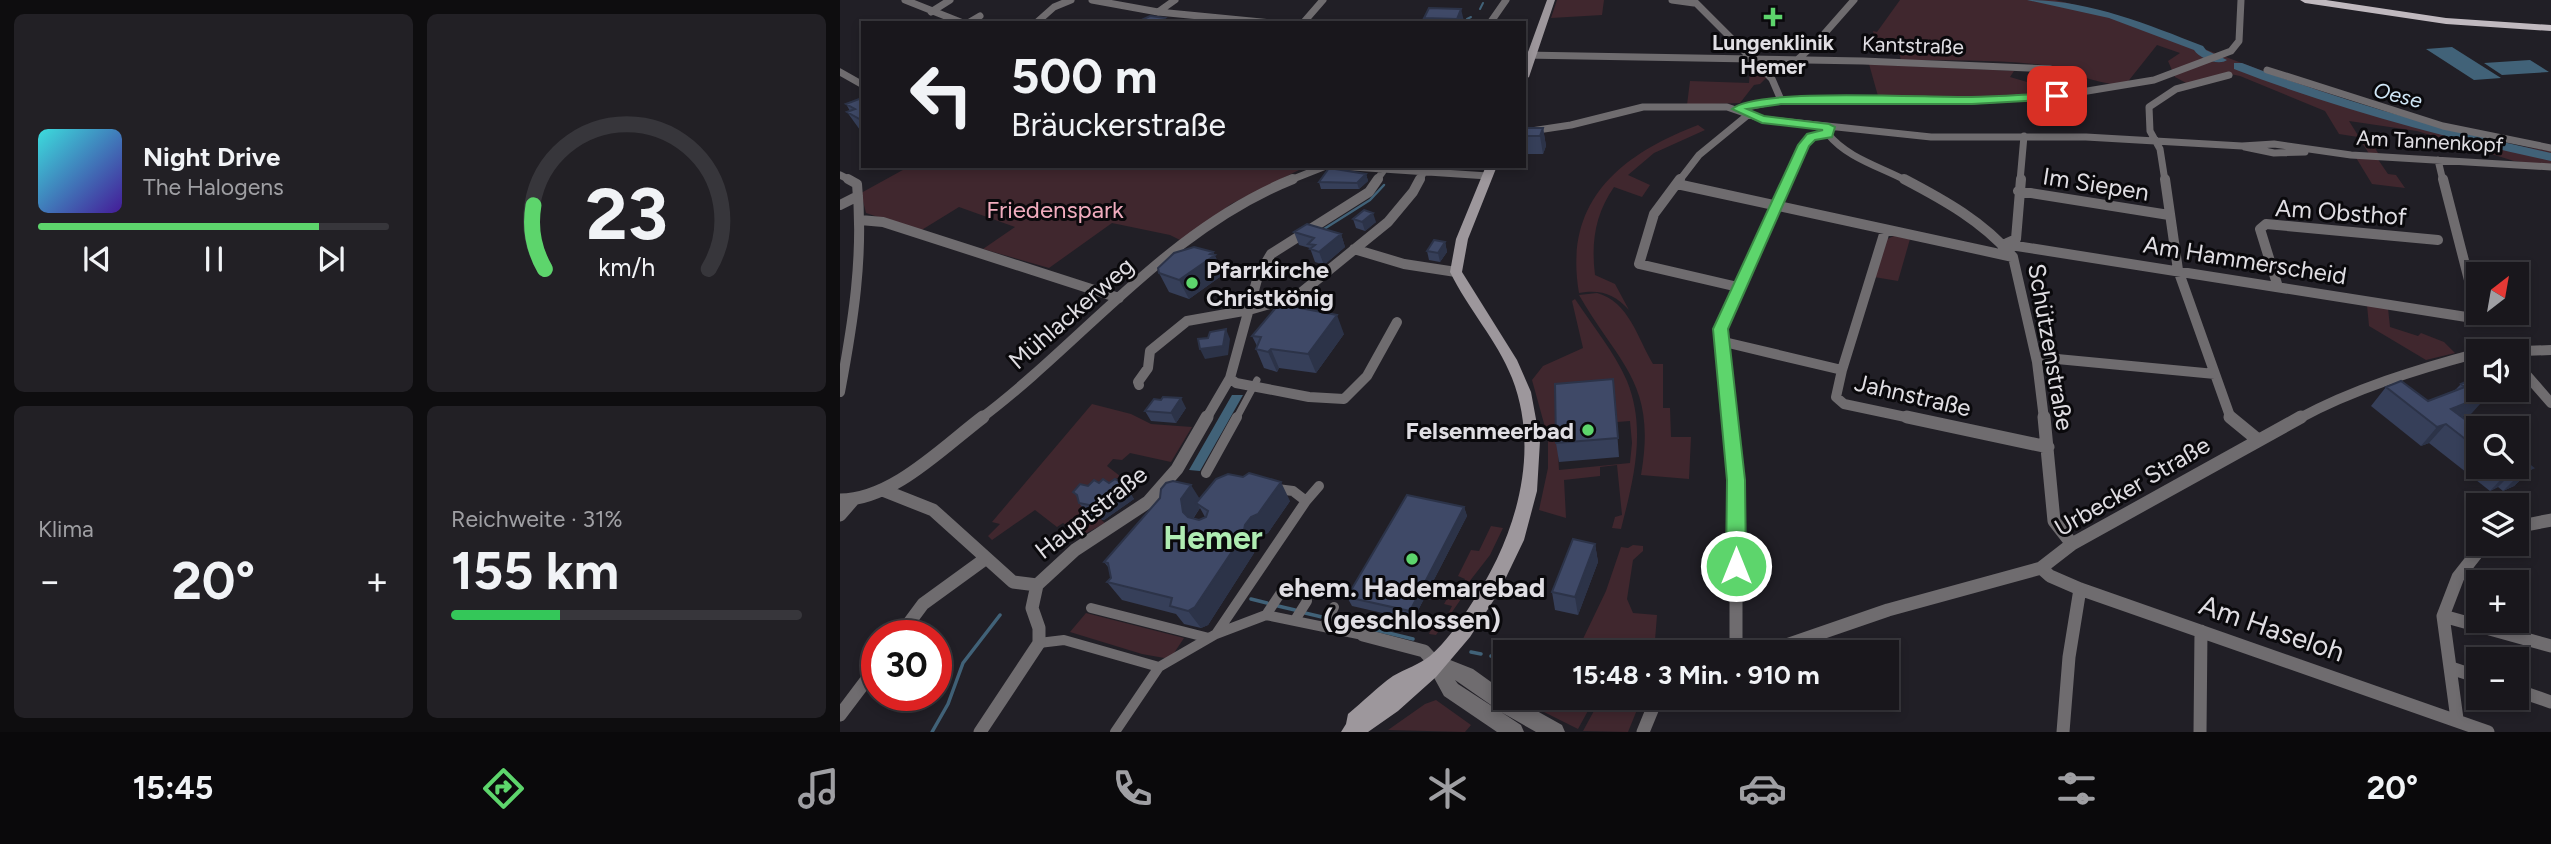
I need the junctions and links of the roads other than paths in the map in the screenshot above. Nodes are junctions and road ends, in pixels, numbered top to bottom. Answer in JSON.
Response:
{"nodes":[{"id":1,"x":905,"y":0,"type":"edge"},
{"id":2,"x":950,"y":0,"type":"edge"},
{"id":3,"x":1071,"y":0,"type":"edge"},
{"id":4,"x":1092,"y":0,"type":"edge"},
{"id":5,"x":1175,"y":0,"type":"edge"},
{"id":6,"x":1323,"y":0,"type":"edge"},
{"id":7,"x":1506,"y":0,"type":"edge"},
{"id":8,"x":1672,"y":0,"type":"edge"},
{"id":9,"x":1854,"y":0,"type":"edge"},
{"id":10,"x":2241,"y":0,"type":"edge"},
{"id":11,"x":2305,"y":0,"type":"edge"},
{"id":12,"x":1550,"y":2,"type":"edge"},
{"id":13,"x":1693,"y":2,"type":"edge"},
{"id":14,"x":932,"y":12,"type":"junction"},
{"id":15,"x":1158,"y":12,"type":"junction"},
{"id":16,"x":980,"y":16,"type":"dead end"},
{"id":17,"x":960,"y":21,"type":"edge"},
{"id":18,"x":970,"y":21,"type":"edge"},
{"id":19,"x":1038,"y":21,"type":"edge"},
{"id":20,"x":1245,"y":21,"type":"edge"},
{"id":21,"x":1305,"y":21,"type":"edge"},
{"id":22,"x":1491,"y":21,"type":"edge"},
{"id":23,"x":2551,"y":28,"type":"edge"},
{"id":24,"x":1527,"y":55,"type":"edge"},
{"id":25,"x":1752,"y":58,"type":"junction"},
{"id":26,"x":1797,"y":60,"type":"junction"},
{"id":27,"x":2049,"y":69,"type":"dead end"},
{"id":28,"x":2267,"y":70,"type":"dead end"},
{"id":29,"x":840,"y":72,"type":"edge"},
{"id":30,"x":2229,"y":75,"type":"dead end"},
{"id":31,"x":861,"y":84,"type":"edge"},
{"id":32,"x":1781,"y":100,"type":"junction"},
{"id":33,"x":1738,"y":109,"type":"junction"},
{"id":34,"x":1749,"y":114,"type":"junction"},
{"id":35,"x":1829,"y":131,"type":"junction"},
{"id":36,"x":1526,"y":132,"type":"edge"},
{"id":37,"x":2024,"y":135,"type":"junction"},
{"id":38,"x":2154,"y":141,"type":"junction"},
{"id":39,"x":2551,"y":148,"type":"edge"},
{"id":40,"x":2438,"y":160,"type":"junction"},
{"id":41,"x":2551,"y":167,"type":"edge"},
{"id":42,"x":1306,"y":168,"type":"edge"},
{"id":43,"x":1321,"y":168,"type":"edge"},
{"id":44,"x":1361,"y":168,"type":"edge"},
{"id":45,"x":1425,"y":169,"type":"edge"},
{"id":46,"x":1384,"y":170,"type":"junction"},
{"id":47,"x":1490,"y":171,"type":"edge"},
{"id":48,"x":840,"y":175,"type":"edge"},
{"id":49,"x":1292,"y":179,"type":"junction"},
{"id":50,"x":1677,"y":184,"type":"junction"},
{"id":51,"x":2018,"y":191,"type":"junction"},
{"id":52,"x":858,"y":196,"type":"junction"},
{"id":53,"x":840,"y":205,"type":"edge"},
{"id":54,"x":1774,"y":205,"type":"junction"},
{"id":55,"x":2169,"y":215,"type":"junction"},
{"id":56,"x":860,"y":220,"type":"junction"},
{"id":57,"x":1885,"y":231,"type":"junction"},
{"id":58,"x":2438,"y":240,"type":"dead end"},
{"id":59,"x":2004,"y":244,"type":"junction"},
{"id":60,"x":1354,"y":249,"type":"junction"},
{"id":61,"x":2013,"y":257,"type":"junction"},
{"id":62,"x":2178,"y":270,"type":"junction"},
{"id":63,"x":1455,"y":272,"type":"junction"},
{"id":64,"x":1738,"y":287,"type":"junction"},
{"id":65,"x":2278,"y":287,"type":"junction"},
{"id":66,"x":1119,"y":298,"type":"junction"},
{"id":67,"x":1249,"y":310,"type":"junction"},
{"id":68,"x":1397,"y":323,"type":"dead end"},
{"id":69,"x":852,"y":329,"type":"junction"},
{"id":70,"x":840,"y":332,"type":"edge"},
{"id":71,"x":1720,"y":341,"type":"junction"},
{"id":72,"x":2529,"y":350,"type":"edge"},
{"id":73,"x":2551,"y":350,"type":"edge"},
{"id":74,"x":2466,"y":356,"type":"edge"},
{"id":75,"x":2035,"y":357,"type":"junction"},
{"id":76,"x":1842,"y":370,"type":"junction"},
{"id":77,"x":2215,"y":374,"type":"junction"},
{"id":78,"x":1230,"y":377,"type":"junction"},
{"id":79,"x":2529,"y":378,"type":"edge"},
{"id":80,"x":1255,"y":382,"type":"junction"},
{"id":81,"x":1139,"y":385,"type":"dead end"},
{"id":82,"x":840,"y":392,"type":"edge"},
{"id":83,"x":2551,"y":403,"type":"edge"},
{"id":84,"x":2258,"y":440,"type":"junction"},
{"id":85,"x":2048,"y":447,"type":"junction"},
{"id":86,"x":1206,"y":473,"type":"dead end"},
{"id":87,"x":1319,"y":486,"type":"dead end"},
{"id":88,"x":1269,"y":488,"type":"edge"},
{"id":89,"x":886,"y":491,"type":"junction"},
{"id":90,"x":846,"y":500,"type":"edge"},
{"id":91,"x":1306,"y":500,"type":"junction"},
{"id":92,"x":840,"y":515,"type":"edge"},
{"id":93,"x":2551,"y":520,"type":"edge"},
{"id":94,"x":2529,"y":524,"type":"edge"},
{"id":95,"x":2072,"y":544,"type":"junction"},
{"id":96,"x":2471,"y":556,"type":"edge"},
{"id":97,"x":985,"y":559,"type":"junction"},
{"id":98,"x":2041,"y":569,"type":"junction"},
{"id":99,"x":1037,"y":585,"type":"junction"},
{"id":100,"x":2080,"y":589,"type":"junction"},
{"id":101,"x":1280,"y":594,"type":"dead end"},
{"id":102,"x":1307,"y":601,"type":"dead end"},
{"id":103,"x":1335,"y":607,"type":"dead end"},
{"id":104,"x":1091,"y":608,"type":"dead end"},
{"id":105,"x":1266,"y":615,"type":"junction"},
{"id":106,"x":2444,"y":616,"type":"junction"},
{"id":107,"x":911,"y":620,"type":"edge"},
{"id":108,"x":1295,"y":620,"type":"junction"},
{"id":109,"x":1324,"y":627,"type":"junction"},
{"id":110,"x":2202,"y":631,"type":"junction"},
{"id":111,"x":1363,"y":635,"type":"joint"},
{"id":112,"x":1213,"y":636,"type":"junction"},
{"id":113,"x":1736,"y":640,"type":"edge"},
{"id":114,"x":1801,"y":640,"type":"edge"},
{"id":115,"x":1039,"y":643,"type":"junction"},
{"id":116,"x":2551,"y":646,"type":"edge"},
{"id":117,"x":1430,"y":657,"type":"junction"},
{"id":118,"x":1159,"y":667,"type":"junction"},
{"id":119,"x":2451,"y":668,"type":"junction"},
{"id":120,"x":2466,"y":673,"type":"edge"},
{"id":121,"x":861,"y":687,"type":"edge"},
{"id":122,"x":1493,"y":694,"type":"edge"},
{"id":123,"x":2529,"y":694,"type":"edge"},
{"id":124,"x":2551,"y":702,"type":"edge"},
{"id":125,"x":1504,"y":710,"type":"edge"},
{"id":126,"x":1517,"y":710,"type":"edge"},
{"id":127,"x":1652,"y":710,"type":"edge"},
{"id":128,"x":840,"y":715,"type":"edge"},
{"id":129,"x":2457,"y":719,"type":"junction"},
{"id":130,"x":1492,"y":727,"type":"edge"},
{"id":131,"x":980,"y":732,"type":"edge"},
{"id":132,"x":1115,"y":732,"type":"edge"},
{"id":133,"x":1343,"y":732,"type":"edge"},
{"id":134,"x":1351,"y":732,"type":"edge"},
{"id":135,"x":1514,"y":732,"type":"edge"},
{"id":136,"x":1555,"y":732,"type":"edge"},
{"id":137,"x":1643,"y":732,"type":"edge"},
{"id":138,"x":2063,"y":732,"type":"edge"},
{"id":139,"x":2200,"y":732,"type":"edge"},
{"id":140,"x":2488,"y":732,"type":"edge"}],
"edges":[{"from":1,"to":14,"type":"street"},
{"from":2,"to":14,"type":"street"},
{"from":3,"to":19,"type":"street"},
{"from":4,"to":15,"type":"street"},
{"from":5,"to":15,"type":"street"},
{"from":6,"to":21,"type":"street"},
{"from":7,"to":22,"type":"street"},
{"from":8,"to":13,"type":"street"},
{"from":9,"to":26,"type":"street"},
{"from":10,"to":32,"type":"street"},
{"from":11,"to":23,"type":"main road"},
{"from":12,"to":24,"type":"main road"},
{"from":13,"to":25,"type":"street"},
{"from":14,"to":17,"type":"street"},
{"from":15,"to":20,"type":"street"},
{"from":16,"to":18,"type":"street"},
{"from":24,"to":25,"type":"street","name":"Kantstraße"},
{"from":25,"to":26,"type":"street","name":"Kantstraße"},
{"from":25,"to":32,"type":"street"},
{"from":26,"to":27,"type":"street","name":"Kantstraße"},
{"from":28,"to":39,"type":"street"},
{"from":29,"to":31,"type":"street"},
{"from":30,"to":38,"type":"street"},
{"from":32,"to":33,"type":"street"},
{"from":33,"to":34,"type":"street","name":"Am Tannenkopf"},
{"from":33,"to":36,"type":"street"},
{"from":34,"to":35,"type":"street","name":"Am Tannenkopf"},
{"from":34,"to":50,"type":"street"},
{"from":35,"to":37,"type":"street","name":"Am Tannenkopf"},
{"from":35,"to":54,"type":"street"},
{"from":35,"to":59,"type":"street","name":"Schützenstraße"},
{"from":37,"to":38,"type":"street","name":"Am Tannenkopf"},
{"from":37,"to":51,"type":"street"},
{"from":38,"to":40,"type":"street","name":"Am Tannenkopf"},
{"from":38,"to":55,"type":"street"},
{"from":40,"to":41,"type":"street","name":"Am Tannenkopf"},
{"from":40,"to":65,"type":"street","name":"Am Hammerscheid"},
{"from":42,"to":49,"type":"street","name":"Mühlackerweg"},
{"from":43,"to":49,"type":"street","name":"Mühlackerweg"},
{"from":44,"to":46,"type":"street"},
{"from":45,"to":46,"type":"street"},
{"from":45,"to":47,"type":"street"},
{"from":45,"to":60,"type":"street"},
{"from":46,"to":67,"type":"street","name":"Hauptstraße"},
{"from":47,"to":63,"type":"main road"},
{"from":48,"to":52,"type":"street"},
{"from":49,"to":66,"type":"street","name":"Mühlackerweg"},
{"from":50,"to":54,"type":"street"},
{"from":50,"to":64,"type":"street"},
{"from":51,"to":55,"type":"street","name":"Im Siepen"},
{"from":51,"to":59,"type":"street"},
{"from":52,"to":53,"type":"street"},
{"from":52,"to":56,"type":"street"},
{"from":54,"to":57,"type":"street"},
{"from":54,"to":64,"type":"street"},
{"from":55,"to":62,"type":"street"},
{"from":56,"to":66,"type":"street"},
{"from":56,"to":69,"type":"street"},
{"from":57,"to":61,"type":"street"},
{"from":57,"to":76,"type":"street"},
{"from":58,"to":65,"type":"street","name":"Am Obsthof"},
{"from":59,"to":61,"type":"street","name":"Schützenstraße"},
{"from":59,"to":62,"type":"street","name":"Am Hammerscheid"},
{"from":60,"to":63,"type":"street"},
{"from":60,"to":67,"type":"street"},
{"from":61,"to":75,"type":"street","name":"Schützenstraße"},
{"from":62,"to":65,"type":"street","name":"Am Hammerscheid"},
{"from":62,"to":77,"type":"street"},
{"from":63,"to":117,"type":"main road"},
{"from":64,"to":71,"type":"street"},
{"from":66,"to":89,"type":"street","name":"Mühlackerweg"},
{"from":67,"to":78,"type":"street","name":"Hauptstraße"},
{"from":67,"to":81,"type":"street"},
{"from":68,"to":80,"type":"street"},
{"from":69,"to":70,"type":"street"},
{"from":69,"to":82,"type":"street"},
{"from":71,"to":76,"type":"street","name":"Jahnstraße"},
{"from":71,"to":113,"type":"street"},
{"from":72,"to":73,"type":"street"},
{"from":74,"to":84,"type":"street","name":"Urbecker Straße"},
{"from":75,"to":77,"type":"street"},
{"from":75,"to":85,"type":"street","name":"Schützenstraße"},
{"from":76,"to":85,"type":"street","name":"Jahnstraße"},
{"from":77,"to":84,"type":"street"},
{"from":78,"to":80,"type":"street"},
{"from":78,"to":99,"type":"street","name":"Hauptstraße"},
{"from":79,"to":83,"type":"street"},
{"from":80,"to":86,"type":"street"},
{"from":84,"to":95,"type":"street","name":"Urbecker Straße"},
{"from":85,"to":95,"type":"street","name":"Schützenstraße"},
{"from":87,"to":91,"type":"street"},
{"from":88,"to":91,"type":"street"},
{"from":89,"to":90,"type":"street"},
{"from":89,"to":97,"type":"street"},
{"from":90,"to":92,"type":"street"},
{"from":91,"to":112,"type":"street"},
{"from":93,"to":94,"type":"street"},
{"from":95,"to":98,"type":"street","name":"Urbecker Straße"},
{"from":96,"to":106,"type":"street"},
{"from":97,"to":99,"type":"street"},
{"from":97,"to":107,"type":"street"},
{"from":98,"to":100,"type":"street","name":"Am Haseloh"},
{"from":98,"to":114,"type":"street","name":"Urbecker Straße"},
{"from":99,"to":115,"type":"street","name":"Hauptstraße"},
{"from":100,"to":110,"type":"street","name":"Am Haseloh"},
{"from":100,"to":138,"type":"street"},
{"from":101,"to":105,"type":"street"},
{"from":102,"to":108,"type":"street"},
{"from":103,"to":109,"type":"street"},
{"from":104,"to":112,"type":"street"},
{"from":105,"to":108,"type":"street"},
{"from":105,"to":112,"type":"street"},
{"from":106,"to":116,"type":"street"},
{"from":106,"to":119,"type":"street"},
{"from":108,"to":109,"type":"street"},
{"from":109,"to":111,"type":"street"},
{"from":110,"to":129,"type":"street","name":"Am Haseloh"},
{"from":110,"to":139,"type":"street"},
{"from":111,"to":117,"type":"street"},
{"from":112,"to":118,"type":"street"},
{"from":115,"to":118,"type":"street"},
{"from":115,"to":131,"type":"street"},
{"from":117,"to":122,"type":"street"},
{"from":117,"to":130,"type":"street"},
{"from":117,"to":133,"type":"main road"},
{"from":117,"to":134,"type":"main road"},
{"from":118,"to":132,"type":"street"},
{"from":119,"to":120,"type":"street"},
{"from":119,"to":129,"type":"street"},
{"from":121,"to":128,"type":"street"},
{"from":123,"to":124,"type":"street"},
{"from":125,"to":130,"type":"street"},
{"from":126,"to":136,"type":"street"},
{"from":127,"to":137,"type":"street"},
{"from":129,"to":140,"type":"street","name":"Am Haseloh"},
{"from":130,"to":135,"type":"street"}]}
